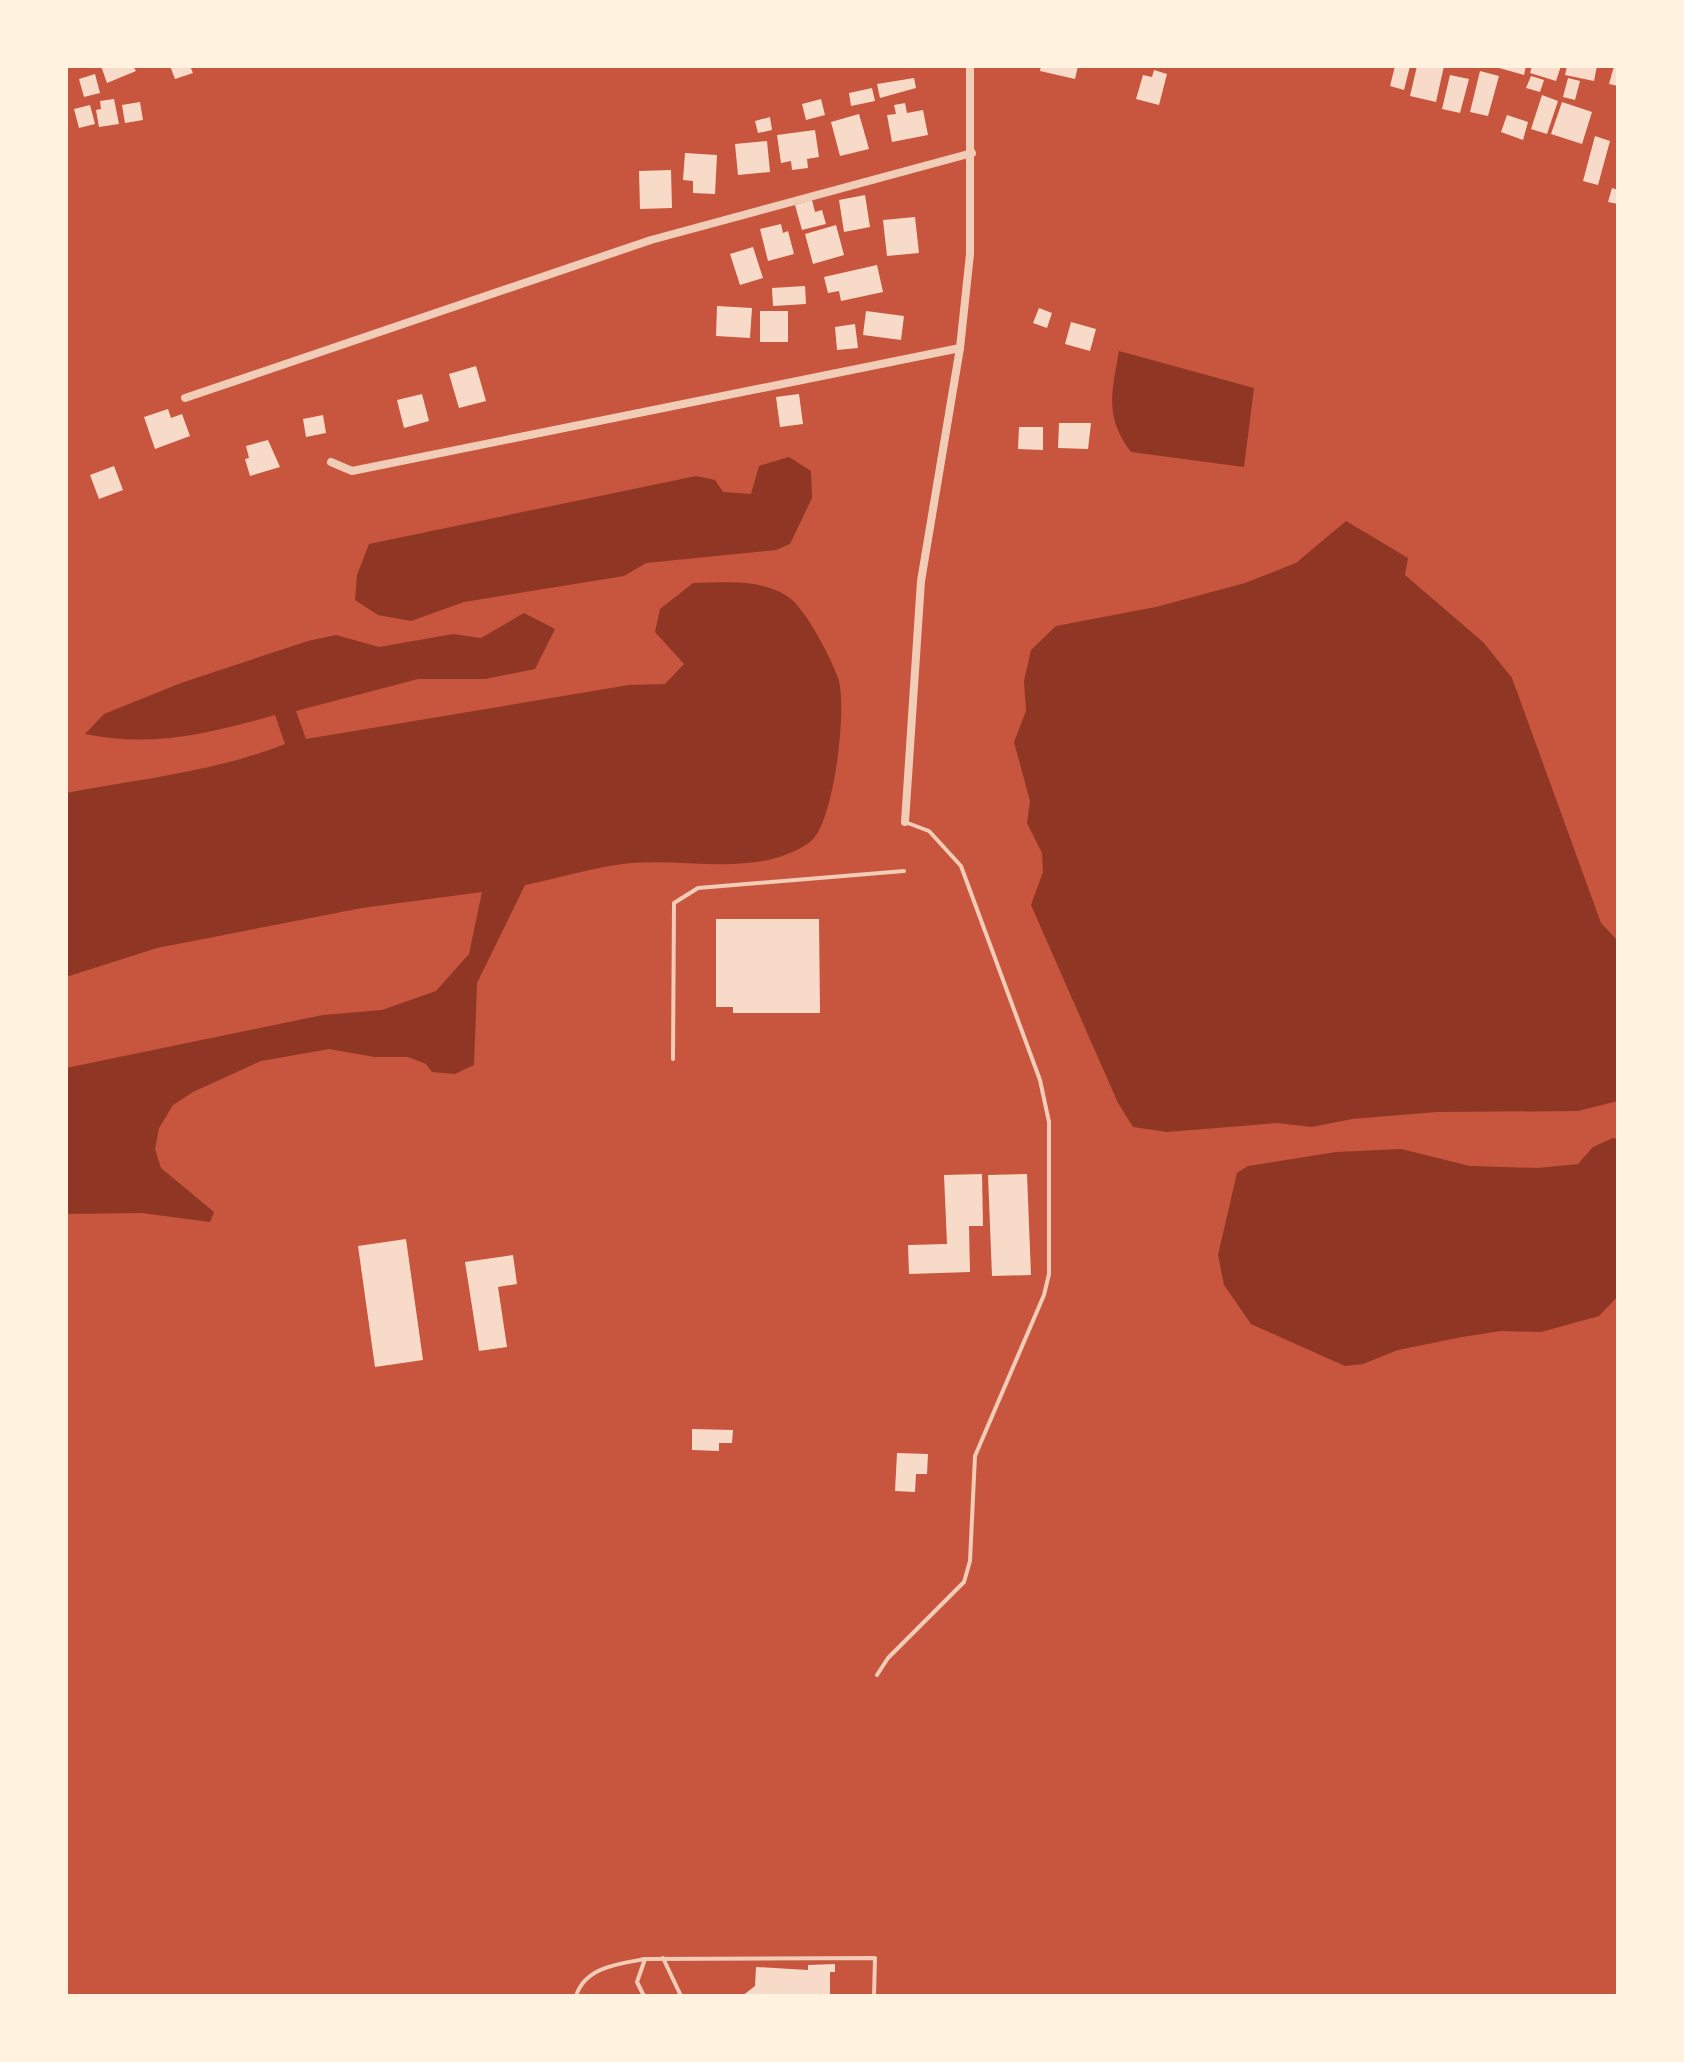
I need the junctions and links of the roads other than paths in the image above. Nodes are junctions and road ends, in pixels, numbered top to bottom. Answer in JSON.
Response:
{"nodes":[{"id":1,"x":970,"y":66,"type":"edge"},
{"id":2,"x":972,"y":153,"type":"junction"},
{"id":3,"x":960,"y":348,"type":"junction"},
{"id":4,"x":185,"y":398,"type":"dead end"},
{"id":5,"x":331,"y":462,"type":"dead end"},
{"id":6,"x":905,"y":822,"type":"joint"},
{"id":7,"x":904,"y":871,"type":"dead end"},
{"id":8,"x":673,"y":1059,"type":"dead end"},
{"id":9,"x":877,"y":1675,"type":"dead end"},
{"id":10,"x":663,"y":1958,"type":"junction"},
{"id":11,"x":645,"y":1959,"type":"junction"},
{"id":12,"x":576,"y":1996,"type":"edge"},
{"id":13,"x":644,"y":1996,"type":"edge"},
{"id":14,"x":681,"y":1996,"type":"edge"},
{"id":15,"x":874,"y":1996,"type":"edge"}],
"edges":[{"from":1,"to":2,"type":"street"},
{"from":2,"to":3,"type":"street"},
{"from":2,"to":4,"type":"street"},
{"from":3,"to":5,"type":"street"},
{"from":3,"to":6,"type":"street"},
{"from":6,"to":9,"type":"lane"},
{"from":7,"to":8,"type":"lane"},
{"from":10,"to":11,"type":"lane"},
{"from":10,"to":14,"type":"lane"},
{"from":10,"to":15,"type":"lane"},
{"from":11,"to":12,"type":"lane"},
{"from":11,"to":13,"type":"lane"}]}
